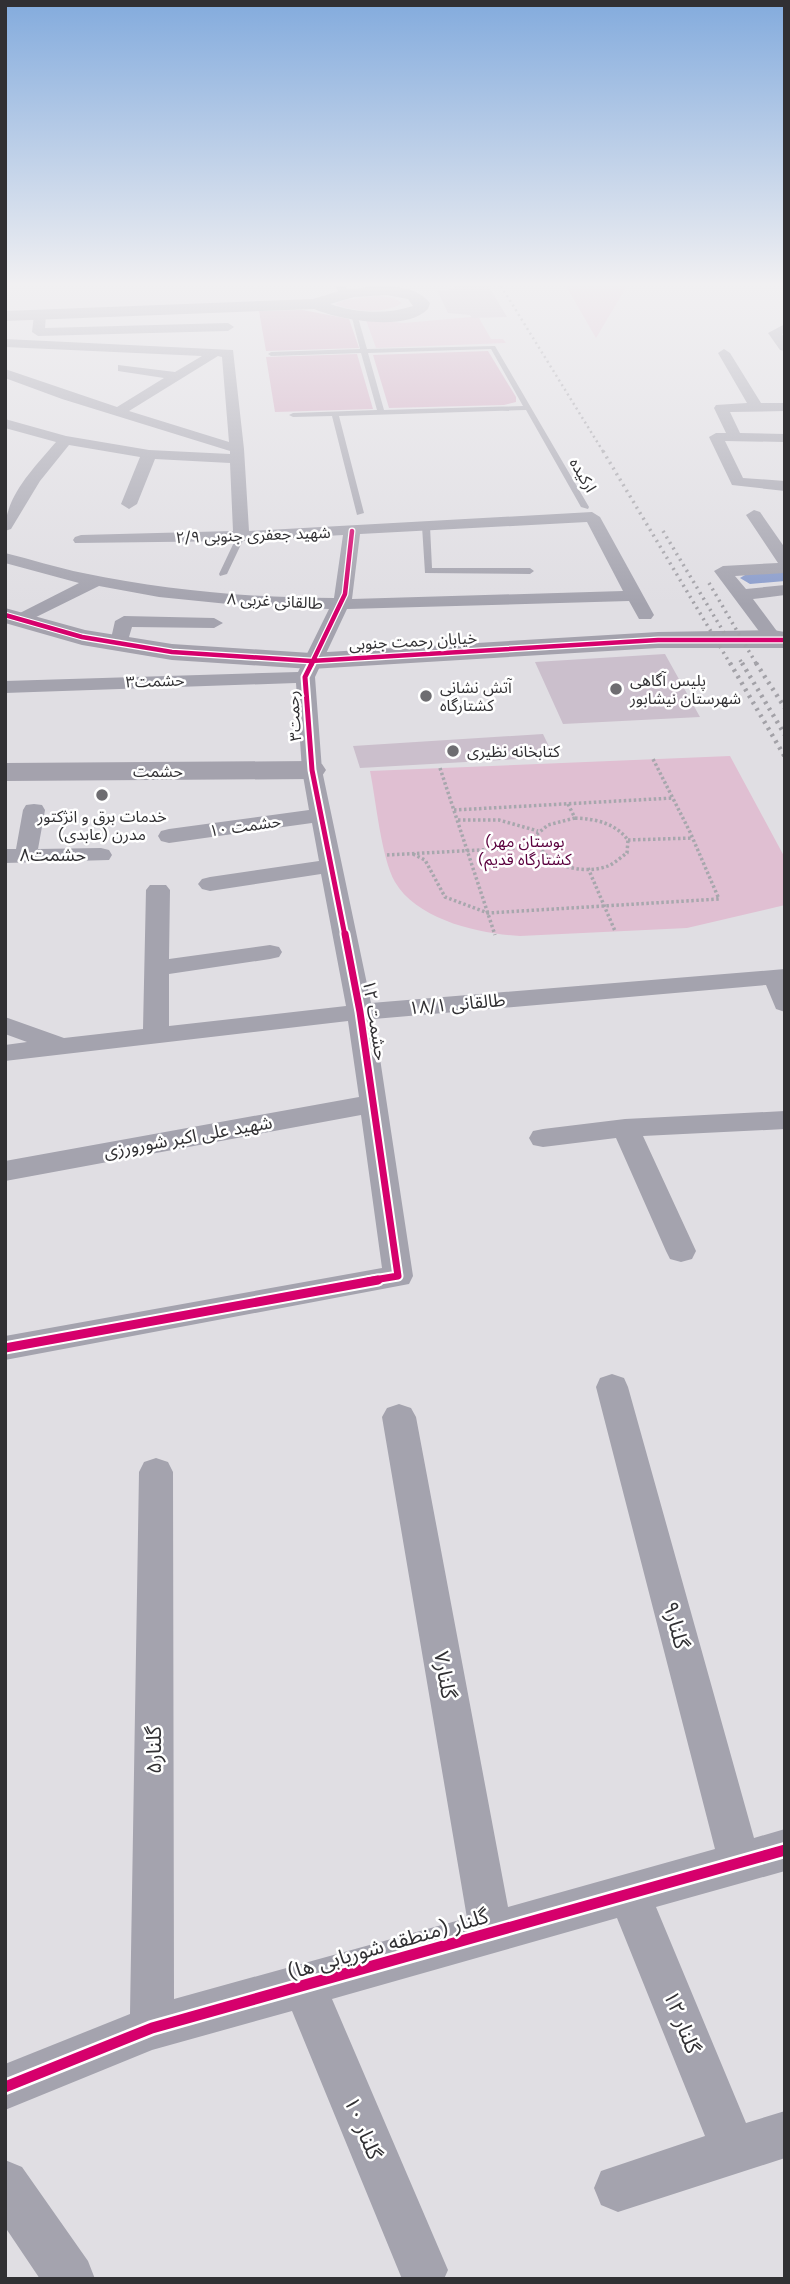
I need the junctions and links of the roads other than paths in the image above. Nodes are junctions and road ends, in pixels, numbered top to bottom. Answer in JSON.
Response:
{"nodes":[{"id":1,"x":51,"y":393,"type":"edge"},
{"id":2,"x":90,"y":393,"type":"edge"},
{"id":3,"x":150,"y":393,"type":"edge"},
{"id":4,"x":227,"y":393,"type":"edge"},
{"id":5,"x":376,"y":393,"type":"edge"},
{"id":6,"x":518,"y":393,"type":"edge"},
{"id":7,"x":748,"y":393,"type":"edge"},
{"id":8,"x":67,"y":400,"type":"junction"},
{"id":9,"x":785,"y":407,"type":"edge"},
{"id":10,"x":527,"y":408,"type":"junction"},
{"id":11,"x":721,"y":408,"type":"junction"},
{"id":12,"x":757,"y":408,"type":"junction"},
{"id":13,"x":118,"y":412,"type":"junction"},
{"id":14,"x":381,"y":412,"type":"junction"},
{"id":15,"x":335,"y":414,"type":"junction"},
{"id":16,"x":188,"y":415,"type":"dead end"},
{"id":17,"x":293,"y":415,"type":"dead end"},
{"id":18,"x":785,"y":416,"type":"edge"},
{"id":19,"x":5,"y":423,"type":"edge"},
{"id":20,"x":172,"y":429,"type":"junction"},
{"id":21,"x":735,"y":437,"type":"junction"},
{"id":22,"x":785,"y":438,"type":"edge"},
{"id":23,"x":65,"y":440,"type":"junction"},
{"id":24,"x":149,"y":454,"type":"junction"},
{"id":25,"x":237,"y":454,"type":"junction"},
{"id":26,"x":785,"y":486,"type":"edge"},
{"id":27,"x":129,"y":504,"type":"dead end"},
{"id":28,"x":589,"y":512,"type":"junction"},
{"id":29,"x":360,"y":513,"type":"dead end"},
{"id":30,"x":754,"y":514,"type":"dead end"},
{"id":31,"x":5,"y":526,"type":"edge"},
{"id":32,"x":426,"y":526,"type":"junction"},
{"id":33,"x":352,"y":531,"type":"junction"},
{"id":34,"x":241,"y":536,"type":"junction"},
{"id":35,"x":81,"y":540,"type":"dead end"},
{"id":36,"x":5,"y":546,"type":"edge"},
{"id":37,"x":5,"y":558,"type":"edge"},
{"id":38,"x":785,"y":561,"type":"edge"},
{"id":39,"x":785,"y":568,"type":"edge"},
{"id":40,"x":530,"y":571,"type":"dead end"},
{"id":41,"x":223,"y":574,"type":"dead end"},
{"id":42,"x":94,"y":582,"type":"junction"},
{"id":43,"x":142,"y":584,"type":"junction"},
{"id":44,"x":785,"y":590,"type":"edge"},
{"id":45,"x":631,"y":591,"type":"junction"},
{"id":46,"x":741,"y":595,"type":"junction"},
{"id":47,"x":342,"y":599,"type":"junction"},
{"id":48,"x":646,"y":615,"type":"dead end"},
{"id":49,"x":10,"y":622,"type":"edge"},
{"id":50,"x":214,"y":624,"type":"dead end"},
{"id":51,"x":122,"y":632,"type":"junction"},
{"id":52,"x":779,"y":639,"type":"edge"},
{"id":53,"x":308,"y":669,"type":"junction"},
{"id":54,"x":5,"y":687,"type":"edge"},
{"id":55,"x":312,"y":770,"type":"junction"},
{"id":56,"x":5,"y":772,"type":"edge"},
{"id":57,"x":34,"y":810,"type":"dead end"},
{"id":58,"x":321,"y":816,"type":"junction"},
{"id":59,"x":169,"y":836,"type":"dead end"},
{"id":60,"x":15,"y":855,"type":"edge"},
{"id":61,"x":101,"y":855,"type":"dead end"},
{"id":62,"x":331,"y":866,"type":"junction"},
{"id":63,"x":210,"y":884,"type":"dead end"},
{"id":64,"x":158,"y":890,"type":"dead end"},
{"id":65,"x":270,"y":952,"type":"dead end"},
{"id":66,"x":159,"y":968,"type":"junction"},
{"id":67,"x":780,"y":976,"type":"edge"},
{"id":68,"x":785,"y":1004,"type":"edge"},
{"id":69,"x":360,"y":1012,"type":"junction"},
{"id":70,"x":5,"y":1025,"type":"edge"},
{"id":71,"x":156,"y":1037,"type":"junction"},
{"id":72,"x":64,"y":1047,"type":"junction"},
{"id":73,"x":5,"y":1053,"type":"edge"},
{"id":74,"x":371,"y":1104,"type":"junction"},
{"id":75,"x":785,"y":1120,"type":"edge"},
{"id":76,"x":625,"y":1128,"type":"junction"},
{"id":77,"x":543,"y":1138,"type":"dead end"},
{"id":78,"x":5,"y":1171,"type":"edge"},
{"id":79,"x":681,"y":1251,"type":"dead end"},
{"id":80,"x":5,"y":1348,"type":"edge"},
{"id":81,"x":612,"y":1387,"type":"dead end"},
{"id":82,"x":399,"y":1417,"type":"dead end"},
{"id":83,"x":156,"y":1472,"type":"dead end"},
{"id":84,"x":785,"y":1850,"type":"edge"},
{"id":85,"x":740,"y":1863,"type":"junction"},
{"id":86,"x":629,"y":1894,"type":"junction"},
{"id":87,"x":491,"y":1933,"type":"junction"},
{"id":88,"x":304,"y":1986,"type":"junction"},
{"id":89,"x":152,"y":2028,"type":"junction"},
{"id":90,"x":5,"y":2087,"type":"edge"},
{"id":91,"x":785,"y":2134,"type":"edge"},
{"id":92,"x":734,"y":2150,"type":"junction"},
{"id":93,"x":5,"y":2184,"type":"edge"},
{"id":94,"x":618,"y":2188,"type":"dead end"},
{"id":95,"x":423,"y":2270,"type":"dead end"},
{"id":96,"x":70,"y":2279,"type":"edge"}],
"edges":[{"from":1,"to":8,"type":"street"},
{"from":2,"to":8,"type":"street"},
{"from":3,"to":13,"type":"street"},
{"from":4,"to":25,"type":"street"},
{"from":5,"to":14,"type":"lane"},
{"from":6,"to":10,"type":"lane","name":"ارکیده"},
{"from":7,"to":12,"type":"street"},
{"from":8,"to":13,"type":"street"},
{"from":9,"to":12,"type":"street"},
{"from":10,"to":14,"type":"lane"},
{"from":10,"to":28,"type":"lane","name":"ارکیده"},
{"from":11,"to":12,"type":"street"},
{"from":11,"to":18,"type":"street"},
{"from":11,"to":21,"type":"street"},
{"from":13,"to":20,"type":"street"},
{"from":14,"to":15,"type":"lane"},
{"from":15,"to":17,"type":"lane"},
{"from":15,"to":29,"type":"lane"},
{"from":16,"to":20,"type":"street"},
{"from":19,"to":23,"type":"street"},
{"from":20,"to":25,"type":"street"},
{"from":21,"to":22,"type":"street"},
{"from":21,"to":26,"type":"street"},
{"from":23,"to":24,"type":"street"},
{"from":23,"to":31,"type":"street"},
{"from":24,"to":25,"type":"street"},
{"from":24,"to":27,"type":"street"},
{"from":25,"to":34,"type":"street"},
{"from":28,"to":32,"type":"street","name":"شهید جعفری جنوبی ۲/۹"},
{"from":28,"to":45,"type":"street"},
{"from":30,"to":38,"type":"street"},
{"from":32,"to":33,"type":"street","name":"شهید جعفری جنوبی ۲/۹"},
{"from":32,"to":40,"type":"lane"},
{"from":33,"to":34,"type":"street","name":"شهید جعفری جنوبی ۲/۹"},
{"from":33,"to":47,"type":"street"},
{"from":34,"to":35,"type":"street","name":"شهید جعفری جنوبی ۲/۹"},
{"from":34,"to":41,"type":"lane"},
{"from":36,"to":43,"type":"street","name":"طالقانی غربی ۸"},
{"from":37,"to":42,"type":"street","name":"طالقانی غربی ۸"},
{"from":39,"to":46,"type":"street"},
{"from":42,"to":43,"type":"street","name":"طالقانی غربی ۸"},
{"from":42,"to":49,"type":"street"},
{"from":43,"to":47,"type":"street","name":"طالقانی غربی ۸"},
{"from":44,"to":46,"type":"street"},
{"from":45,"to":47,"type":"street","name":"طالقانی غربی ۸"},
{"from":45,"to":48,"type":"street"},
{"from":46,"to":52,"type":"street"},
{"from":47,"to":53,"type":"street"},
{"from":49,"to":51,"type":"street","name":"خیابان رحمت جنوبی"},
{"from":50,"to":51,"type":"street"},
{"from":51,"to":53,"type":"street","name":"خیابان رحمت جنوبی"},
{"from":52,"to":53,"type":"street","name":"خیابان رحمت جنوبی"},
{"from":53,"to":54,"type":"street","name":"حشمت۳"},
{"from":53,"to":55,"type":"street","name":"رحمت۳"},
{"from":55,"to":56,"type":"street","name":"حشمت"},
{"from":55,"to":58,"type":"street","name":"حشمت ۱۲"},
{"from":57,"to":60,"type":"street"},
{"from":58,"to":59,"type":"street","name":"حشمت ۱۰"},
{"from":58,"to":62,"type":"street","name":"حشمت ۱۲"},
{"from":60,"to":61,"type":"street","name":"حشمت۸"},
{"from":62,"to":63,"type":"street"},
{"from":62,"to":69,"type":"street","name":"حشمت ۱۲"},
{"from":64,"to":66,"type":"street"},
{"from":65,"to":66,"type":"street"},
{"from":66,"to":71,"type":"street"},
{"from":67,"to":68,"type":"street"},
{"from":67,"to":69,"type":"street","name":"طالقانی ۱۸/۱"},
{"from":69,"to":71,"type":"street","name":"طالقانی ۱۸/۱"},
{"from":69,"to":74,"type":"street","name":"حشمت ۱۲"},
{"from":70,"to":72,"type":"street"},
{"from":71,"to":72,"type":"street","name":"طالقانی ۱۸/۱"},
{"from":72,"to":73,"type":"street","name":"طالقانی ۱۸/۱"},
{"from":74,"to":78,"type":"street","name":"شهید علی اکبر شورورزی"},
{"from":74,"to":80,"type":"street","name":"حشمت ۱۲"},
{"from":75,"to":76,"type":"street"},
{"from":76,"to":77,"type":"street"},
{"from":76,"to":79,"type":"street"},
{"from":81,"to":85,"type":"street","name":"گلنار۹"},
{"from":82,"to":87,"type":"street","name":"گلنار۷"},
{"from":83,"to":89,"type":"street","name":"گلنار۵"},
{"from":84,"to":85,"type":"street","name":"گلنار (منطقه شوریابی ها)"},
{"from":85,"to":86,"type":"street","name":"گلنار (منطقه شوریابی ها)"},
{"from":86,"to":87,"type":"street","name":"گلنار (منطقه شوریابی ها)"},
{"from":86,"to":92,"type":"street","name":"گلنار ۱۲"},
{"from":87,"to":88,"type":"street","name":"گلنار (منطقه شوریابی ها)"},
{"from":88,"to":89,"type":"street","name":"گلنار (منطقه شوریابی ها)"},
{"from":88,"to":95,"type":"street","name":"گلنار ۱۰"},
{"from":89,"to":90,"type":"street","name":"گلنار (منطقه شوریابی ها)"},
{"from":91,"to":92,"type":"street"},
{"from":92,"to":94,"type":"street"},
{"from":93,"to":96,"type":"street"}]}
